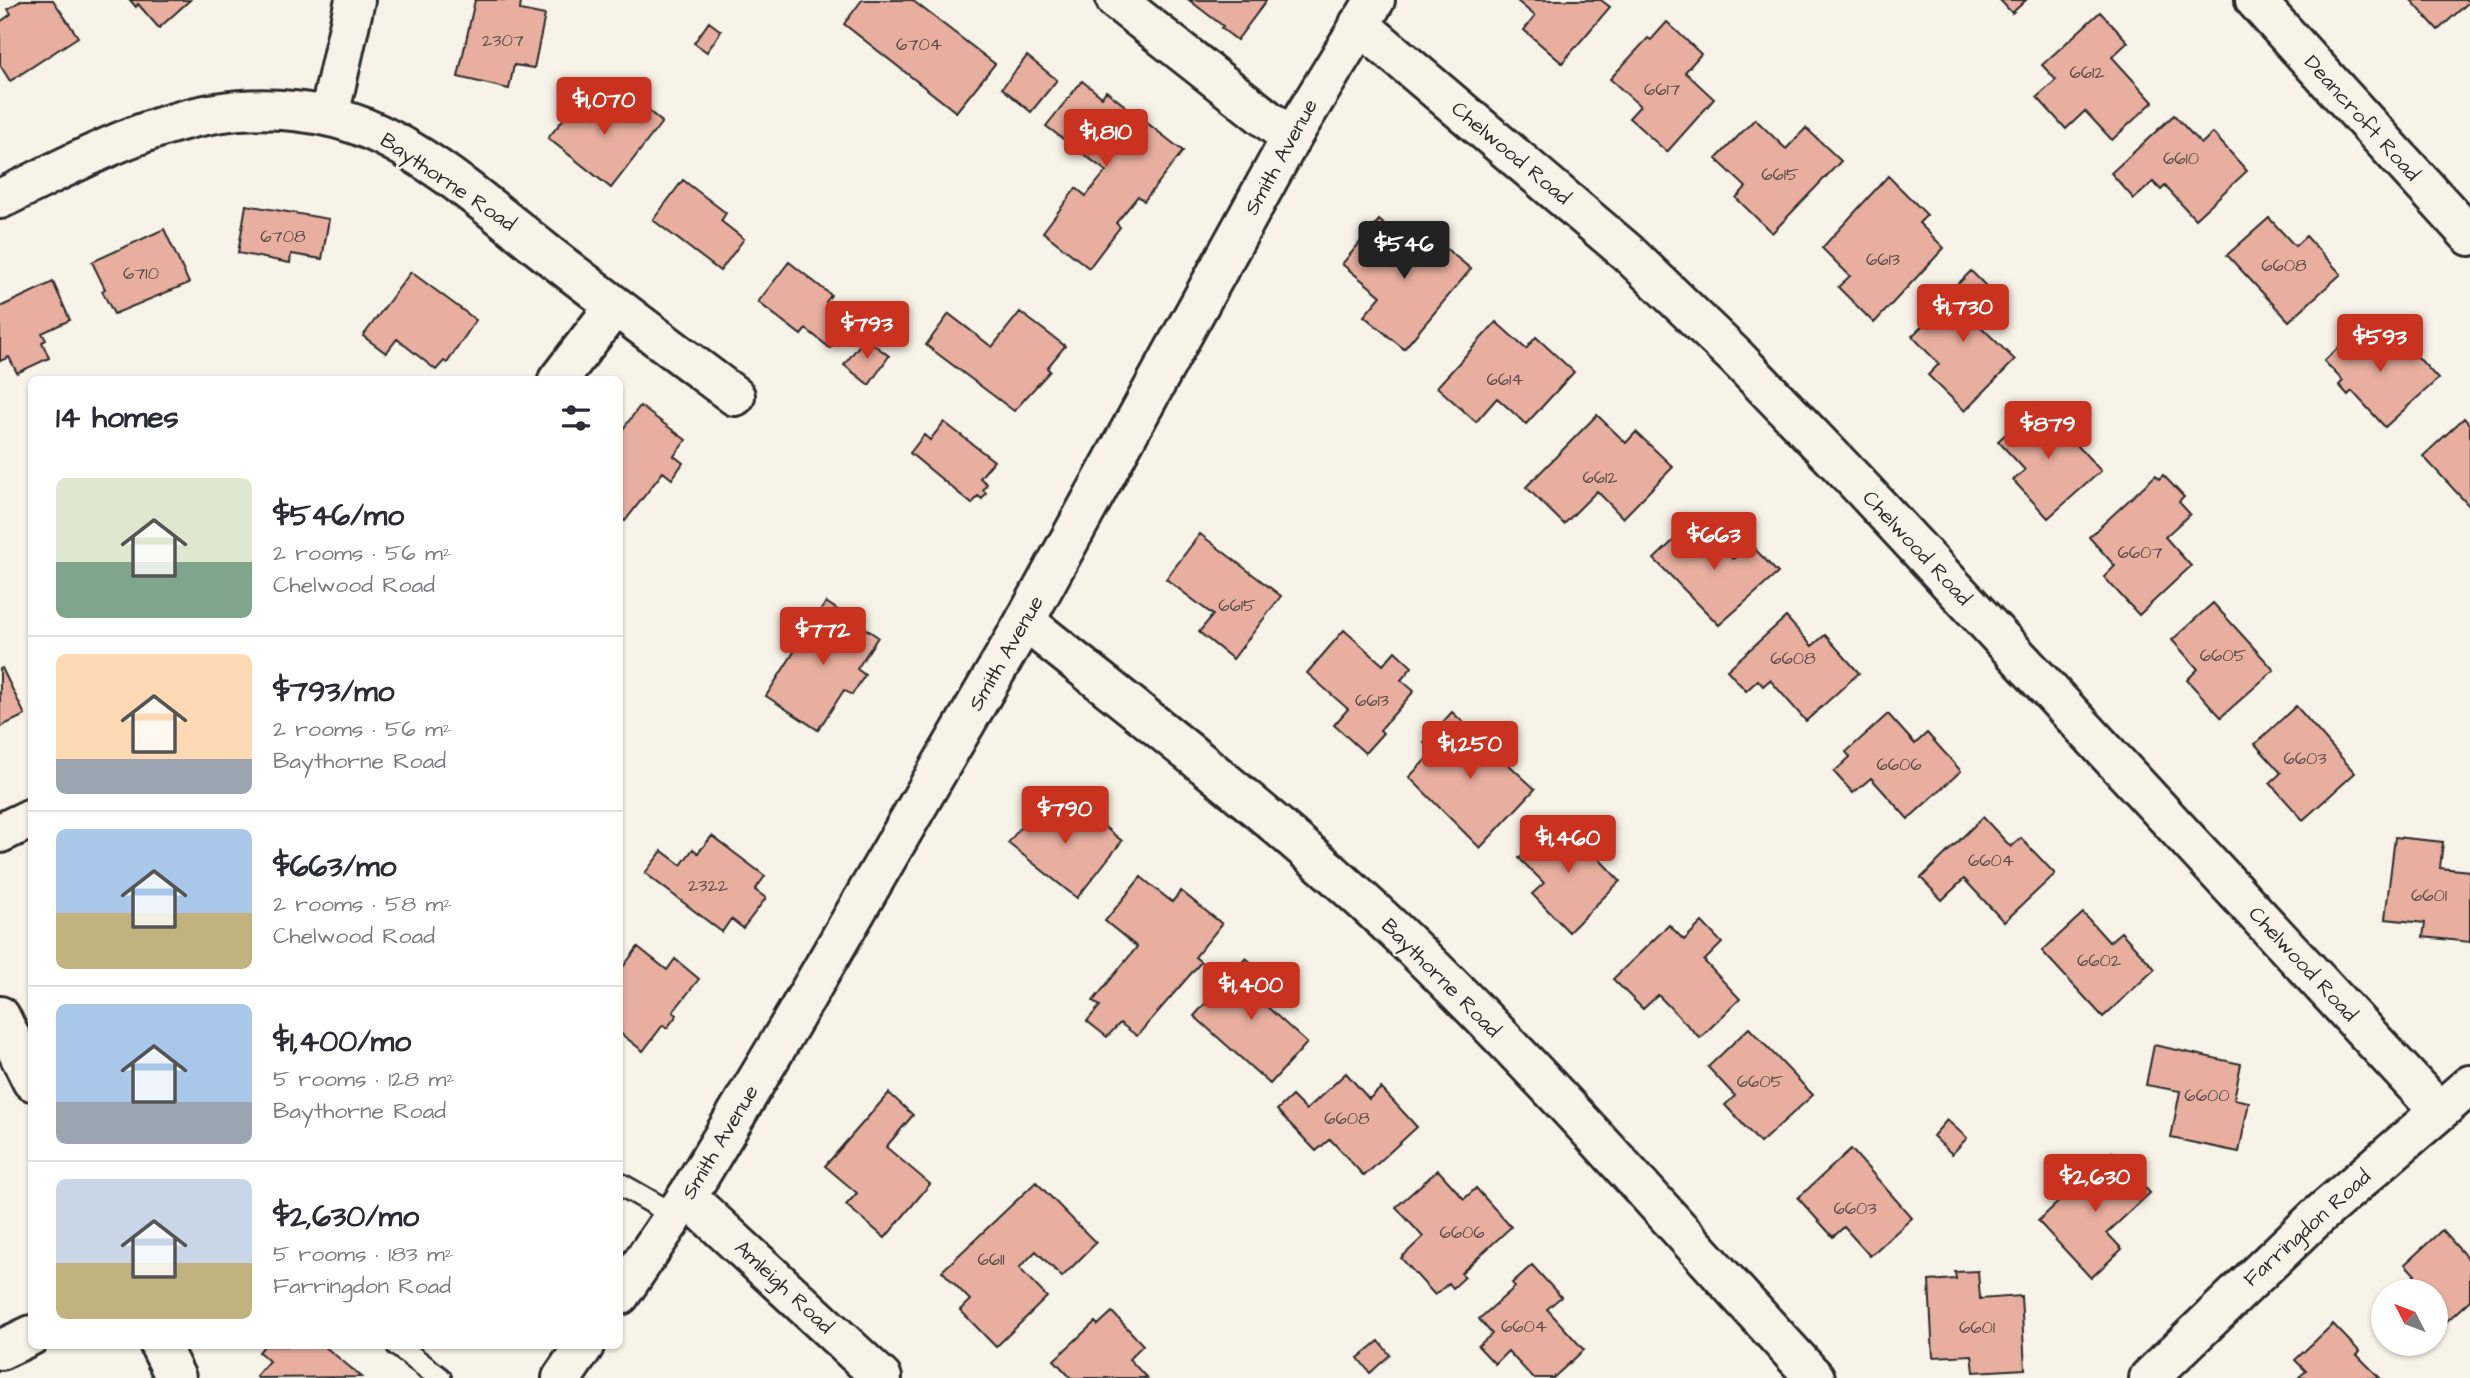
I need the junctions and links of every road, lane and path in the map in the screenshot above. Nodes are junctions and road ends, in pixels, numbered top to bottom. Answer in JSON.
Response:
{"nodes":[{"id":1,"x":355,"y":0,"type":"edge"},
{"id":2,"x":1116,"y":0,"type":"edge"},
{"id":3,"x":2255,"y":0,"type":"edge"},
{"id":4,"x":1367,"y":12,"type":"edge"},
{"id":5,"x":329,"y":116,"type":"junction"},
{"id":6,"x":1291,"y":138,"type":"junction"},
{"id":7,"x":0,"y":200,"type":"edge"},
{"id":8,"x":2470,"y":236,"type":"edge"},
{"id":9,"x":615,"y":306,"type":"junction"},
{"id":10,"x":561,"y":376,"type":"edge"},
{"id":11,"x":735,"y":396,"type":"dead end"},
{"id":12,"x":1025,"y":621,"type":"junction"},
{"id":13,"x":28,"y":820,"type":"edge"},
{"id":14,"x":0,"y":833,"type":"edge"},
{"id":15,"x":0,"y":1016,"type":"edge"},
{"id":16,"x":28,"y":1073,"type":"edge"},
{"id":17,"x":2470,"y":1084,"type":"edge"},
{"id":18,"x":2438,"y":1110,"type":"junction"},
{"id":19,"x":623,"y":1185,"type":"edge"},
{"id":20,"x":681,"y":1206,"type":"junction"},
{"id":21,"x":623,"y":1291,"type":"edge"},
{"id":22,"x":28,"y":1337,"type":"edge"},
{"id":23,"x":162,"y":1349,"type":"edge"},
{"id":24,"x":402,"y":1349,"type":"edge"},
{"id":25,"x":582,"y":1349,"type":"edge"},
{"id":26,"x":0,"y":1350,"type":"edge"},
{"id":27,"x":176,"y":1378,"type":"edge"},
{"id":28,"x":440,"y":1378,"type":"edge"},
{"id":29,"x":562,"y":1378,"type":"edge"},
{"id":30,"x":882,"y":1378,"type":"edge"},
{"id":31,"x":1815,"y":1378,"type":"edge"},
{"id":32,"x":2149,"y":1378,"type":"edge"}],
"edges":[{"from":1,"to":5,"type":"street"},
{"from":2,"to":6,"type":"street"},
{"from":3,"to":8,"type":"street","name":"Deancroft Road"},
{"from":4,"to":6,"type":"street","name":"Smith Avenue"},
{"from":4,"to":18,"type":"street","name":"Chelwood Road"},
{"from":5,"to":7,"type":"street","name":"Baythorne Road"},
{"from":5,"to":9,"type":"street","name":"Baythorne Road"},
{"from":6,"to":12,"type":"street","name":"Smith Avenue"},
{"from":9,"to":10,"type":"street"},
{"from":9,"to":11,"type":"street","name":"Baythorne Road"},
{"from":12,"to":20,"type":"street","name":"Smith Avenue"},
{"from":12,"to":31,"type":"street","name":"Baythorne Road"},
{"from":13,"to":14,"type":"street"},
{"from":15,"to":16,"type":"street"},
{"from":17,"to":18,"type":"street","name":"Farringdon Road"},
{"from":18,"to":32,"type":"street","name":"Farringdon Road"},
{"from":19,"to":20,"type":"lane"},
{"from":20,"to":21,"type":"street","name":"Smith Avenue"},
{"from":20,"to":30,"type":"street","name":"Amleigh Road"},
{"from":22,"to":26,"type":"street"},
{"from":23,"to":27,"type":"street"},
{"from":24,"to":28,"type":"lane"},
{"from":25,"to":29,"type":"street"}]}
